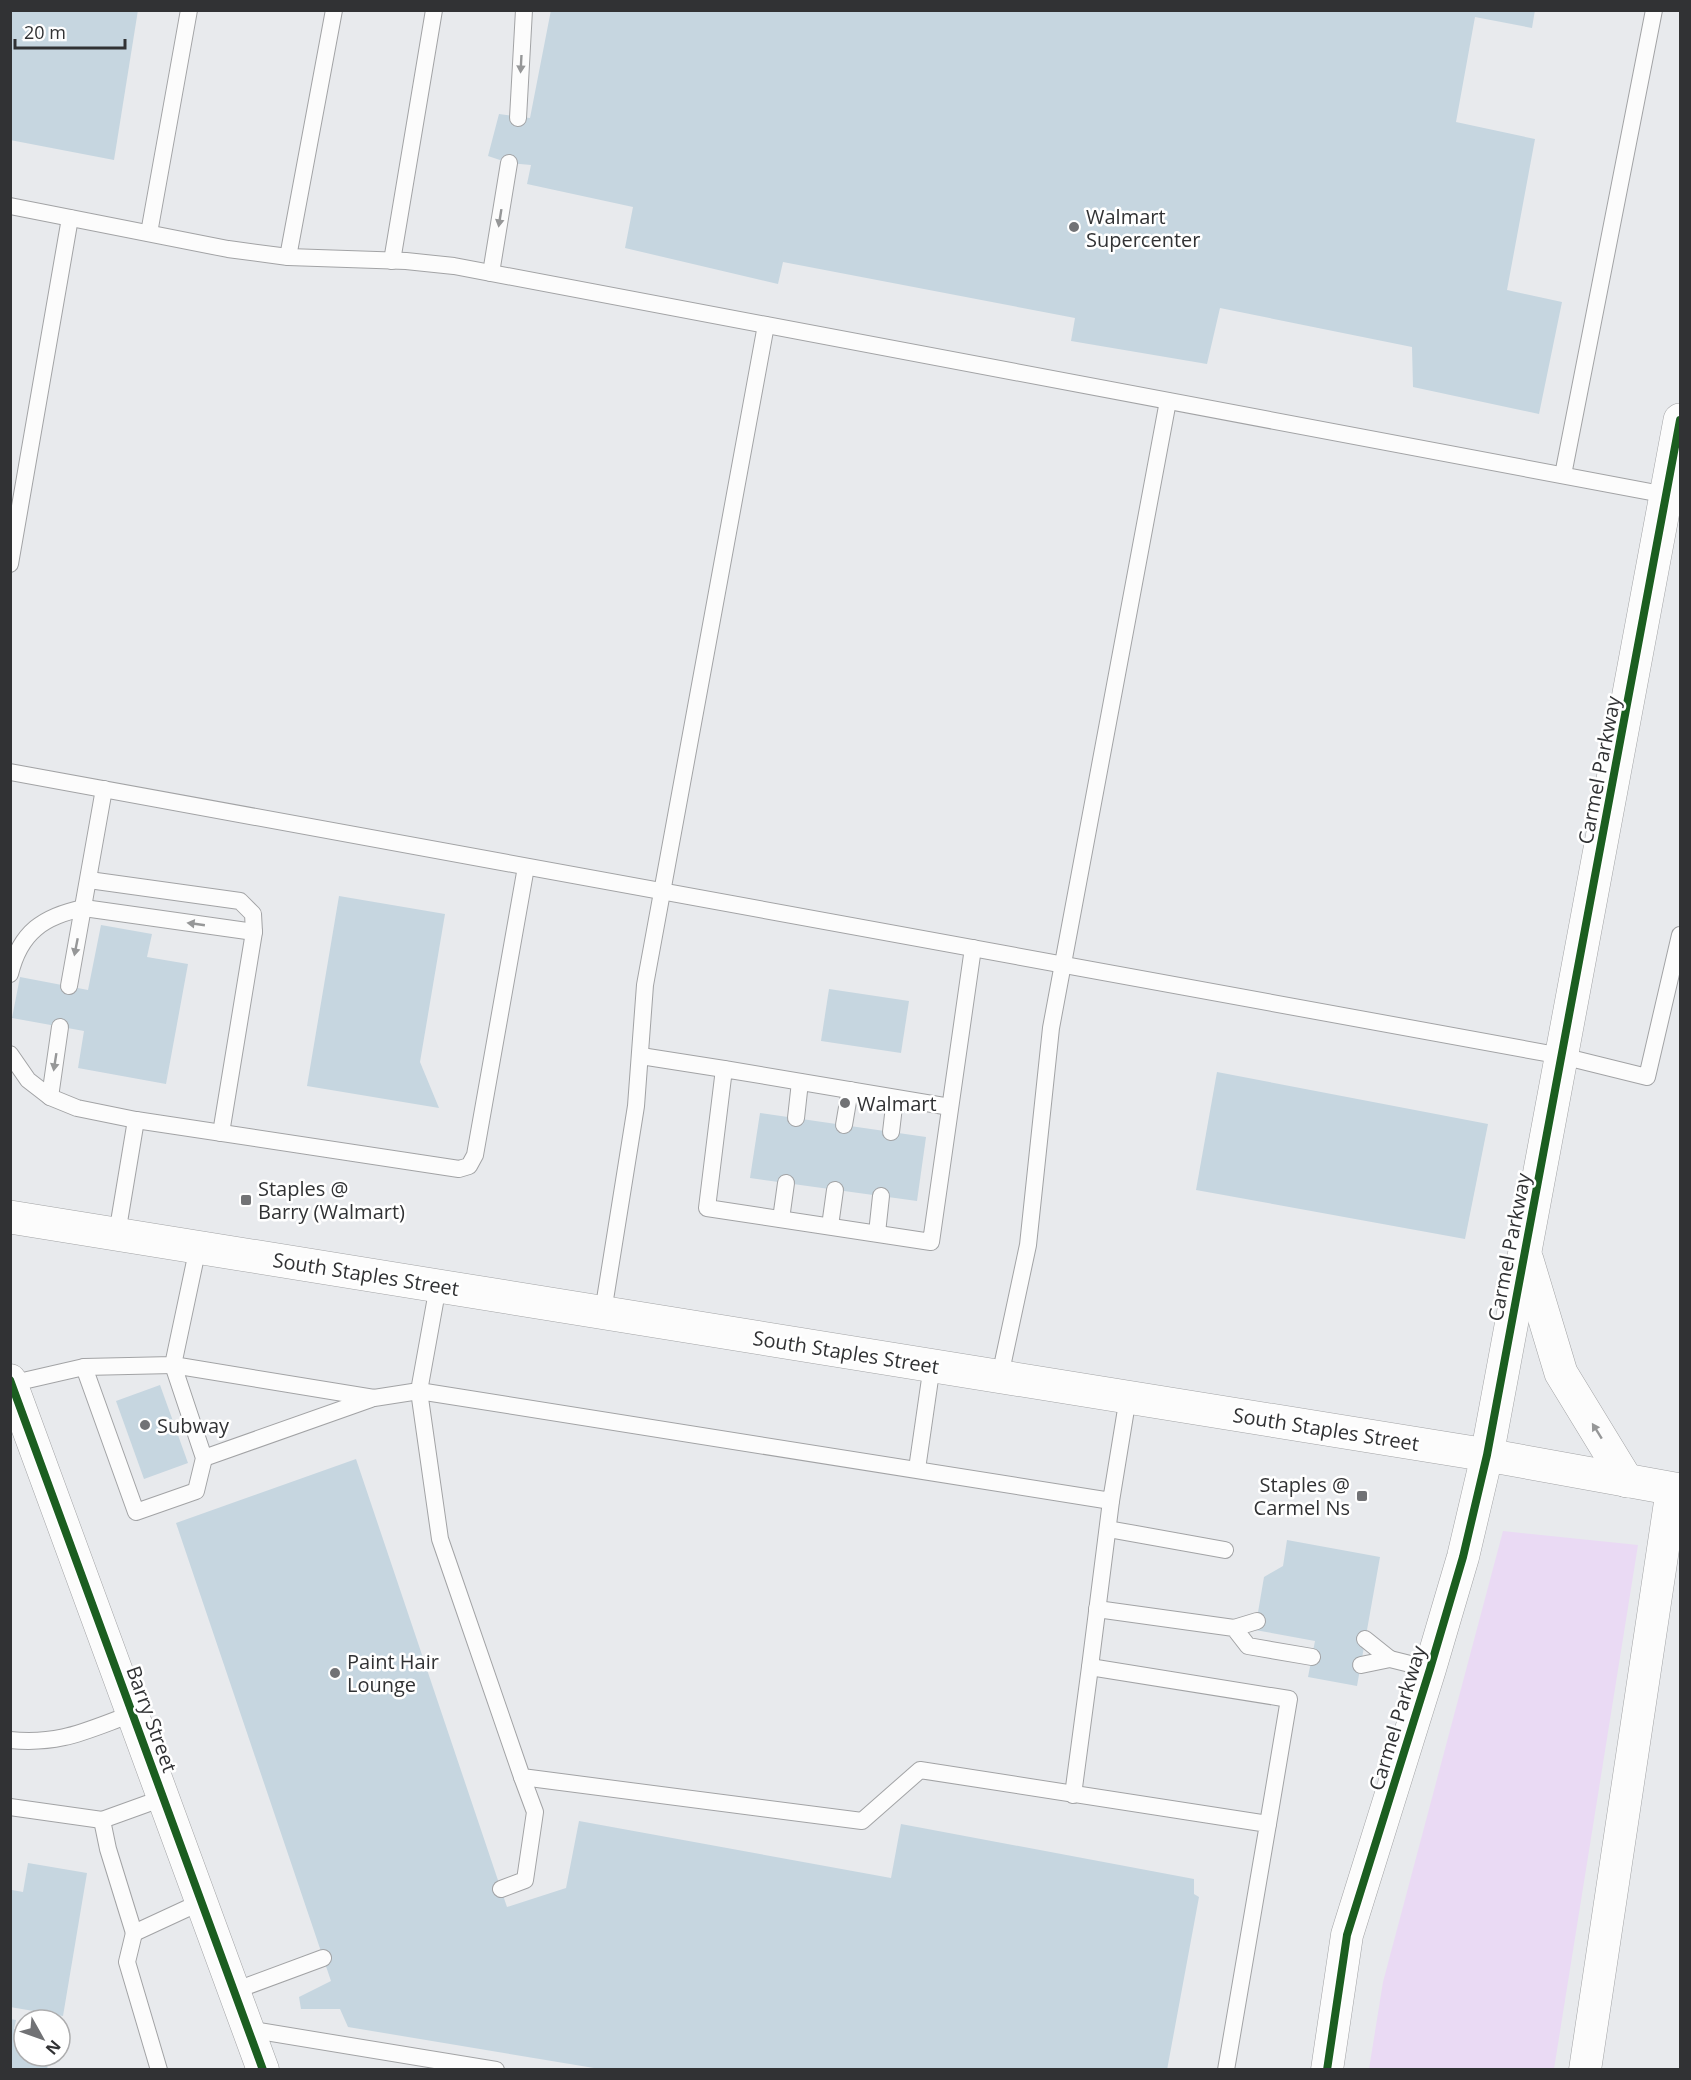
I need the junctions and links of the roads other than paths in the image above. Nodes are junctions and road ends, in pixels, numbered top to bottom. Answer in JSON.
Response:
{"nodes":[{"id":1,"x":189,"y":10,"type":"edge"},
{"id":2,"x":334,"y":10,"type":"edge"},
{"id":3,"x":434,"y":10,"type":"edge"},
{"id":4,"x":524,"y":10,"type":"edge"},
{"id":5,"x":1654,"y":10,"type":"edge"},
{"id":6,"x":518,"y":118,"type":"dead end"},
{"id":7,"x":509,"y":163,"type":"dead end"},
{"id":8,"x":10,"y":206,"type":"edge"},
{"id":9,"x":70,"y":218,"type":"junction"},
{"id":10,"x":148,"y":233,"type":"junction"},
{"id":11,"x":288,"y":257,"type":"junction"},
{"id":12,"x":392,"y":261,"type":"junction"},
{"id":13,"x":491,"y":273,"type":"junction"},
{"id":14,"x":766,"y":324,"type":"junction"},
{"id":15,"x":1168,"y":401,"type":"junction"},
{"id":16,"x":1680,"y":420,"type":"edge"},
{"id":17,"x":1563,"y":475,"type":"junction"},
{"id":18,"x":1674,"y":496,"type":"edge"},
{"id":19,"x":10,"y":564,"type":"edge"},
{"id":20,"x":10,"y":772,"type":"edge"},
{"id":21,"x":104,"y":789,"type":"junction"},
{"id":22,"x":526,"y":867,"type":"junction"},
{"id":23,"x":89,"y":880,"type":"junction"},
{"id":24,"x":662,"y":892,"type":"junction"},
{"id":25,"x":84,"y":908,"type":"junction"},
{"id":26,"x":254,"y":933,"type":"junction"},
{"id":27,"x":1680,"y":934,"type":"edge"},
{"id":28,"x":973,"y":948,"type":"junction"},
{"id":29,"x":1063,"y":965,"type":"junction"},
{"id":30,"x":10,"y":974,"type":"edge"},
{"id":31,"x":69,"y":986,"type":"dead end"},
{"id":32,"x":60,"y":1027,"type":"dead end"},
{"id":33,"x":10,"y":1054,"type":"edge"},
{"id":34,"x":641,"y":1056,"type":"junction"},
{"id":35,"x":1562,"y":1056,"type":"junction"},
{"id":36,"x":724,"y":1069,"type":"junction"},
{"id":37,"x":801,"y":1082,"type":"junction"},
{"id":38,"x":849,"y":1090,"type":"junction"},
{"id":39,"x":50,"y":1097,"type":"junction"},
{"id":40,"x":895,"y":1098,"type":"junction"},
{"id":41,"x":950,"y":1107,"type":"junction"},
{"id":42,"x":796,"y":1118,"type":"dead end"},
{"id":43,"x":136,"y":1120,"type":"junction"},
{"id":44,"x":844,"y":1125,"type":"dead end"},
{"id":45,"x":891,"y":1132,"type":"dead end"},
{"id":46,"x":221,"y":1133,"type":"junction"},
{"id":47,"x":786,"y":1183,"type":"dead end"},
{"id":48,"x":835,"y":1190,"type":"dead end"},
{"id":49,"x":881,"y":1196,"type":"dead end"},
{"id":50,"x":10,"y":1217,"type":"edge"},
{"id":51,"x":781,"y":1219,"type":"junction"},
{"id":52,"x":830,"y":1226,"type":"junction"},
{"id":53,"x":877,"y":1233,"type":"junction"},
{"id":54,"x":117,"y":1234,"type":"junction"},
{"id":55,"x":198,"y":1247,"type":"junction"},
{"id":56,"x":1525,"y":1253,"type":"junction"},
{"id":57,"x":438,"y":1286,"type":"junction"},
{"id":58,"x":603,"y":1312,"type":"junction"},
{"id":59,"x":173,"y":1365,"type":"junction"},
{"id":60,"x":932,"y":1365,"type":"junction"},
{"id":61,"x":84,"y":1366,"type":"junction"},
{"id":62,"x":1000,"y":1376,"type":"junction"},
{"id":63,"x":11,"y":1382,"type":"edge"},
{"id":64,"x":419,"y":1391,"type":"junction"},
{"id":65,"x":1128,"y":1397,"type":"junction"},
{"id":66,"x":374,"y":1398,"type":"junction"},
{"id":67,"x":1487,"y":1455,"type":"junction"},
{"id":68,"x":204,"y":1458,"type":"junction"},
{"id":69,"x":917,"y":1469,"type":"junction"},
{"id":70,"x":1628,"y":1481,"type":"junction"},
{"id":71,"x":1676,"y":1490,"type":"edge"},
{"id":72,"x":1111,"y":1501,"type":"junction"},
{"id":73,"x":1108,"y":1530,"type":"junction"},
{"id":74,"x":1225,"y":1550,"type":"dead end"},
{"id":75,"x":1097,"y":1609,"type":"junction"},
{"id":76,"x":1257,"y":1621,"type":"dead end"},
{"id":77,"x":1234,"y":1628,"type":"junction"},
{"id":78,"x":1365,"y":1639,"type":"dead end"},
{"id":79,"x":1312,"y":1657,"type":"dead end"},
{"id":80,"x":1390,"y":1659,"type":"junction"},
{"id":81,"x":1361,"y":1665,"type":"dead end"},
{"id":82,"x":1090,"y":1667,"type":"junction"},
{"id":83,"x":1430,"y":1669,"type":"junction"},
{"id":84,"x":132,"y":1714,"type":"junction"},
{"id":85,"x":10,"y":1740,"type":"edge"},
{"id":86,"x":522,"y":1777,"type":"junction"},
{"id":87,"x":1073,"y":1795,"type":"junction"},
{"id":88,"x":163,"y":1798,"type":"junction"},
{"id":89,"x":10,"y":1807,"type":"edge"},
{"id":90,"x":102,"y":1820,"type":"junction"},
{"id":91,"x":1268,"y":1824,"type":"junction"},
{"id":92,"x":501,"y":1889,"type":"dead end"},
{"id":93,"x":201,"y":1902,"type":"junction"},
{"id":94,"x":134,"y":1933,"type":"junction"},
{"id":95,"x":323,"y":1958,"type":"dead end"},
{"id":96,"x":234,"y":1991,"type":"junction"},
{"id":97,"x":247,"y":2029,"type":"junction"},
{"id":98,"x":159,"y":2070,"type":"edge"},
{"id":99,"x":262,"y":2070,"type":"edge"},
{"id":100,"x":496,"y":2070,"type":"edge"},
{"id":101,"x":1226,"y":2070,"type":"edge"},
{"id":102,"x":1328,"y":2070,"type":"edge"},
{"id":103,"x":1585,"y":2070,"type":"edge"}],
"edges":[{"from":1,"to":10,"type":"lane"},
{"from":2,"to":11,"type":"lane"},
{"from":3,"to":12,"type":"lane"},
{"from":4,"to":6,"type":"lane","one_way":true},
{"from":5,"to":17,"type":"lane"},
{"from":7,"to":13,"type":"lane","one_way":true},
{"from":8,"to":9,"type":"lane"},
{"from":9,"to":10,"type":"lane"},
{"from":9,"to":19,"type":"lane"},
{"from":10,"to":11,"type":"lane"},
{"from":11,"to":12,"type":"lane"},
{"from":12,"to":13,"type":"lane"},
{"from":13,"to":14,"type":"lane"},
{"from":14,"to":15,"type":"lane"},
{"from":14,"to":24,"type":"lane"},
{"from":15,"to":17,"type":"lane"},
{"from":15,"to":29,"type":"lane"},
{"from":16,"to":18,"type":"main road","name":"Carmel Parkway"},
{"from":17,"to":18,"type":"lane"},
{"from":18,"to":35,"type":"main road","name":"Carmel Parkway"},
{"from":20,"to":21,"type":"lane"},
{"from":21,"to":22,"type":"lane"},
{"from":21,"to":23,"type":"lane"},
{"from":22,"to":24,"type":"lane"},
{"from":22,"to":46,"type":"lane"},
{"from":23,"to":25,"type":"lane"},
{"from":23,"to":26,"type":"lane"},
{"from":24,"to":28,"type":"lane"},
{"from":24,"to":34,"type":"lane"},
{"from":26,"to":25,"type":"lane","one_way":true},
{"from":25,"to":30,"type":"lane"},
{"from":25,"to":31,"type":"lane","one_way":true},
{"from":26,"to":46,"type":"lane"},
{"from":27,"to":35,"type":"lane"},
{"from":28,"to":29,"type":"lane"},
{"from":28,"to":41,"type":"lane"},
{"from":29,"to":35,"type":"lane"},
{"from":29,"to":62,"type":"lane"},
{"from":32,"to":39,"type":"lane","one_way":true},
{"from":33,"to":39,"type":"lane"},
{"from":34,"to":36,"type":"lane"},
{"from":34,"to":58,"type":"lane"},
{"from":35,"to":56,"type":"main road","name":"Carmel Parkway"},
{"from":36,"to":37,"type":"lane"},
{"from":36,"to":51,"type":"lane"},
{"from":37,"to":38,"type":"lane"},
{"from":37,"to":42,"type":"lane"},
{"from":38,"to":40,"type":"lane"},
{"from":38,"to":44,"type":"lane"},
{"from":39,"to":43,"type":"lane"},
{"from":40,"to":41,"type":"lane"},
{"from":40,"to":45,"type":"lane"},
{"from":41,"to":53,"type":"lane"},
{"from":43,"to":46,"type":"lane"},
{"from":43,"to":54,"type":"lane"},
{"from":47,"to":51,"type":"lane"},
{"from":48,"to":52,"type":"lane"},
{"from":49,"to":53,"type":"lane"},
{"from":50,"to":54,"type":"main road","name":"South Staples Street"},
{"from":51,"to":52,"type":"lane"},
{"from":52,"to":53,"type":"lane"},
{"from":54,"to":55,"type":"main road","name":"South Staples Street"},
{"from":55,"to":57,"type":"main road","name":"South Staples Street"},
{"from":55,"to":59,"type":"lane"},
{"from":56,"to":67,"type":"main road","name":"Carmel Parkway"},
{"from":70,"to":56,"type":"main road","one_way":true},
{"from":57,"to":58,"type":"main road","name":"South Staples Street"},
{"from":57,"to":64,"type":"lane"},
{"from":58,"to":60,"type":"main road","name":"South Staples Street"},
{"from":59,"to":61,"type":"lane"},
{"from":59,"to":66,"type":"lane"},
{"from":59,"to":68,"type":"lane"},
{"from":60,"to":62,"type":"main road","name":"South Staples Street"},
{"from":60,"to":69,"type":"lane"},
{"from":61,"to":63,"type":"lane"},
{"from":61,"to":68,"type":"lane"},
{"from":62,"to":65,"type":"main road","name":"South Staples Street"},
{"from":63,"to":84,"type":"street","name":"Barry Street"},
{"from":64,"to":66,"type":"lane"},
{"from":64,"to":69,"type":"lane"},
{"from":64,"to":86,"type":"lane"},
{"from":65,"to":67,"type":"main road","name":"South Staples Street"},
{"from":65,"to":72,"type":"lane"},
{"from":66,"to":68,"type":"lane"},
{"from":67,"to":70,"type":"main road","name":"South Staples Street"},
{"from":67,"to":83,"type":"street","name":"Carmel Parkway"},
{"from":69,"to":72,"type":"lane"},
{"from":70,"to":71,"type":"main road","name":"South Staples Street"},
{"from":71,"to":103,"type":"street"},
{"from":72,"to":73,"type":"lane"},
{"from":73,"to":74,"type":"lane"},
{"from":73,"to":75,"type":"lane"},
{"from":75,"to":77,"type":"lane"},
{"from":75,"to":82,"type":"lane"},
{"from":76,"to":77,"type":"lane"},
{"from":77,"to":79,"type":"lane"},
{"from":78,"to":80,"type":"lane"},
{"from":80,"to":81,"type":"lane"},
{"from":80,"to":83,"type":"lane"},
{"from":82,"to":87,"type":"lane"},
{"from":82,"to":91,"type":"lane"},
{"from":83,"to":102,"type":"street","name":"Carmel Parkway"},
{"from":84,"to":85,"type":"lane"},
{"from":84,"to":88,"type":"street","name":"Barry Street"},
{"from":86,"to":87,"type":"lane"},
{"from":86,"to":92,"type":"lane"},
{"from":87,"to":91,"type":"lane"},
{"from":88,"to":90,"type":"lane"},
{"from":88,"to":93,"type":"street","name":"Barry Street"},
{"from":89,"to":90,"type":"lane"},
{"from":90,"to":94,"type":"lane"},
{"from":91,"to":101,"type":"lane"},
{"from":93,"to":94,"type":"lane"},
{"from":93,"to":96,"type":"street","name":"Barry Street"},
{"from":94,"to":98,"type":"lane"},
{"from":95,"to":96,"type":"lane"},
{"from":96,"to":97,"type":"street","name":"Barry Street"},
{"from":97,"to":99,"type":"street","name":"Barry Street"},
{"from":97,"to":100,"type":"lane"}]}
